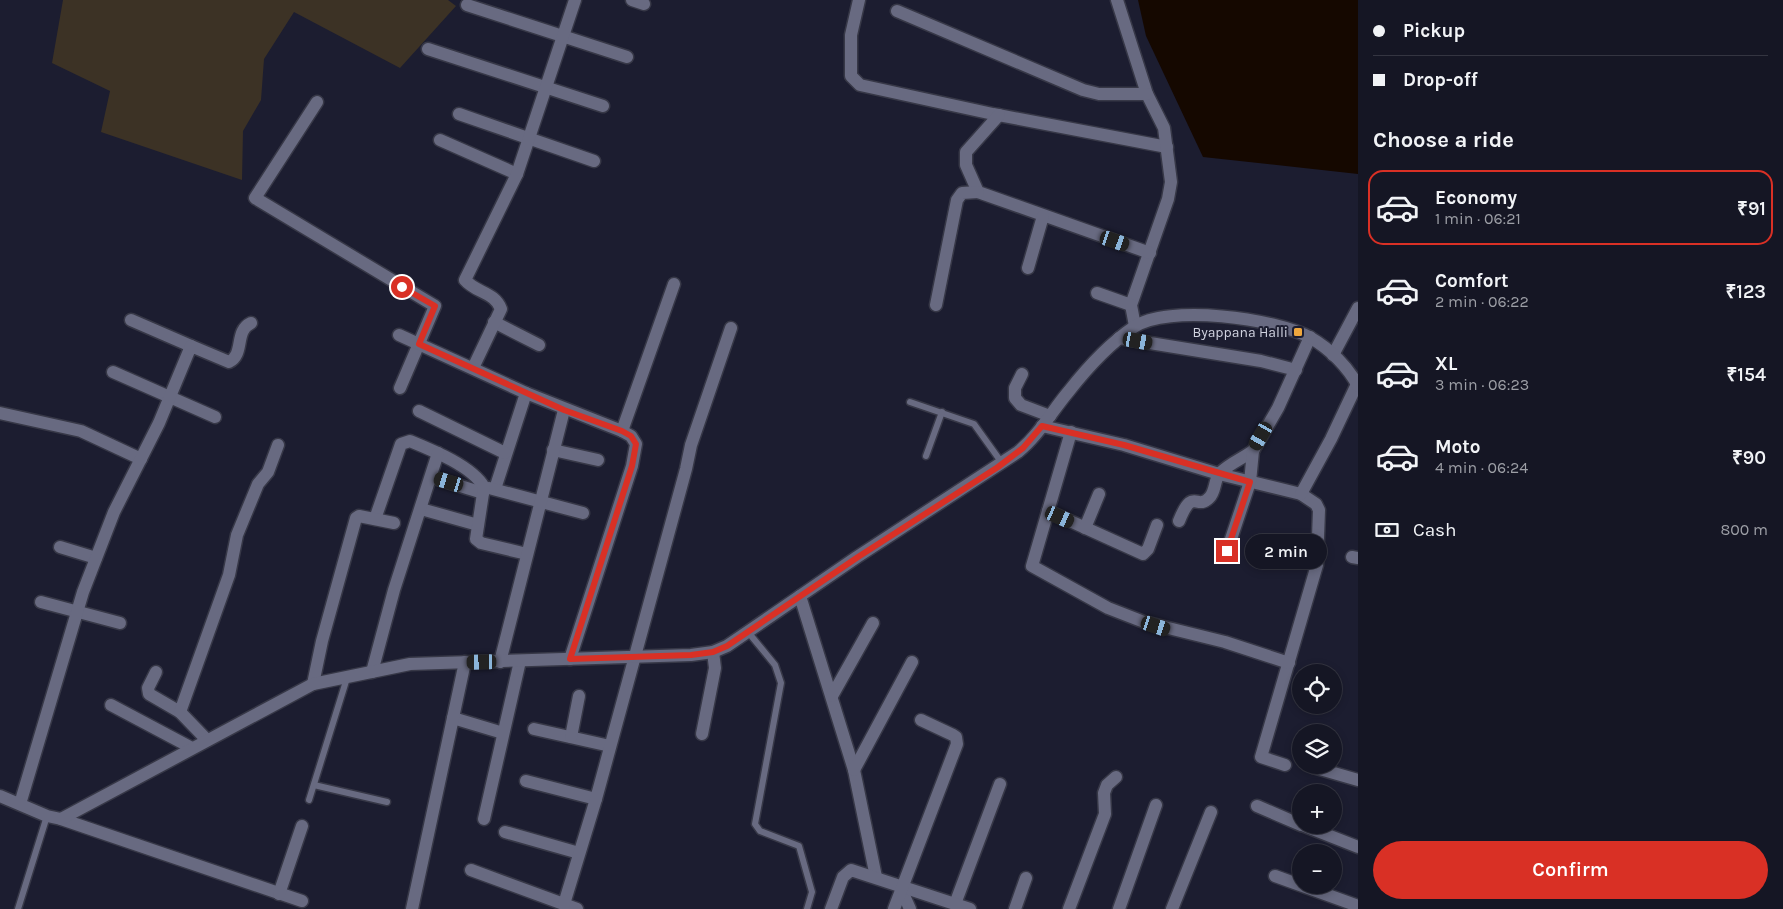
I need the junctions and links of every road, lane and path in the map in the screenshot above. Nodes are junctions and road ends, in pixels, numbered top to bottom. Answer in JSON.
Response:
{"nodes":[{"id":1,"x":576,"y":0,"type":"edge"},
{"id":2,"x":859,"y":0,"type":"edge"},
{"id":3,"x":1117,"y":0,"type":"edge"},
{"id":4,"x":466,"y":5,"type":"dead end"},
{"id":5,"x":897,"y":11,"type":"dead end"},
{"id":6,"x":563,"y":37,"type":"junction"},
{"id":7,"x":428,"y":48,"type":"dead end"},
{"id":8,"x":626,"y":56,"type":"dead end"},
{"id":9,"x":546,"y":88,"type":"junction"},
{"id":10,"x":1147,"y":94,"type":"junction"},
{"id":11,"x":317,"y":102,"type":"dead end"},
{"id":12,"x":603,"y":106,"type":"dead end"},
{"id":13,"x":459,"y":114,"type":"dead end"},
{"id":14,"x":998,"y":115,"type":"junction"},
{"id":15,"x":440,"y":140,"type":"dead end"},
{"id":16,"x":529,"y":140,"type":"junction"},
{"id":17,"x":1168,"y":147,"type":"junction"},
{"id":18,"x":594,"y":161,"type":"dead end"},
{"id":19,"x":517,"y":174,"type":"junction"},
{"id":20,"x":978,"y":192,"type":"junction"},
{"id":21,"x":1043,"y":216,"type":"junction"},
{"id":22,"x":1150,"y":253,"type":"junction"},
{"id":23,"x":1028,"y":268,"type":"dead end"},
{"id":24,"x":674,"y":284,"type":"dead end"},
{"id":25,"x":1097,"y":293,"type":"dead end"},
{"id":26,"x":936,"y":305,"type":"dead end"},
{"id":27,"x":1131,"y":305,"type":"junction"},
{"id":28,"x":1358,"y":308,"type":"edge"},
{"id":29,"x":131,"y":320,"type":"dead end"},
{"id":30,"x":494,"y":322,"type":"junction"},
{"id":31,"x":251,"y":323,"type":"dead end"},
{"id":32,"x":1135,"y":326,"type":"junction"},
{"id":33,"x":732,"y":328,"type":"dead end"},
{"id":34,"x":399,"y":335,"type":"dead end"},
{"id":35,"x":1310,"y":337,"type":"junction"},
{"id":36,"x":1119,"y":338,"type":"junction"},
{"id":37,"x":419,"y":344,"type":"junction"},
{"id":38,"x":539,"y":345,"type":"dead end"},
{"id":39,"x":191,"y":346,"type":"junction"},
{"id":40,"x":1333,"y":355,"type":"junction"},
{"id":41,"x":473,"y":368,"type":"junction"},
{"id":42,"x":1296,"y":370,"type":"junction"},
{"id":43,"x":113,"y":372,"type":"dead end"},
{"id":44,"x":1022,"y":374,"type":"dead end"},
{"id":45,"x":1357,"y":385,"type":"edge"},
{"id":46,"x":400,"y":388,"type":"dead end"},
{"id":47,"x":526,"y":393,"type":"junction"},
{"id":48,"x":170,"y":397,"type":"junction"},
{"id":49,"x":910,"y":402,"type":"dead end"},
{"id":50,"x":564,"y":410,"type":"junction"},
{"id":51,"x":419,"y":411,"type":"dead end"},
{"id":52,"x":942,"y":412,"type":"junction"},
{"id":53,"x":0,"y":413,"type":"edge"},
{"id":54,"x":215,"y":418,"type":"dead end"},
{"id":55,"x":1046,"y":421,"type":"junction"},
{"id":56,"x":622,"y":431,"type":"junction"},
{"id":57,"x":1071,"y":432,"type":"junction"},
{"id":58,"x":278,"y":446,"type":"dead end"},
{"id":59,"x":553,"y":450,"type":"junction"},
{"id":60,"x":1253,"y":451,"type":"junction"},
{"id":61,"x":438,"y":453,"type":"junction"},
{"id":62,"x":505,"y":453,"type":"junction"},
{"id":63,"x":926,"y":456,"type":"dead end"},
{"id":64,"x":141,"y":459,"type":"junction"},
{"id":65,"x":598,"y":460,"type":"dead end"},
{"id":66,"x":1003,"y":464,"type":"junction"},
{"id":67,"x":1219,"y":474,"type":"junction"},
{"id":68,"x":431,"y":477,"type":"junction"},
{"id":69,"x":1250,"y":482,"type":"junction"},
{"id":70,"x":487,"y":490,"type":"junction"},
{"id":71,"x":1099,"y":494,"type":"dead end"},
{"id":72,"x":1301,"y":494,"type":"junction"},
{"id":73,"x":540,"y":501,"type":"junction"},
{"id":74,"x":422,"y":509,"type":"junction"},
{"id":75,"x":1048,"y":511,"type":"junction"},
{"id":76,"x":583,"y":513,"type":"dead end"},
{"id":77,"x":375,"y":519,"type":"junction"},
{"id":78,"x":1179,"y":521,"type":"dead end"},
{"id":79,"x":394,"y":523,"type":"dead end"},
{"id":80,"x":478,"y":525,"type":"junction"},
{"id":81,"x":1157,"y":525,"type":"dead end"},
{"id":82,"x":1085,"y":528,"type":"junction"},
{"id":83,"x":60,"y":547,"type":"dead end"},
{"id":84,"x":1227,"y":551,"type":"dead end"},
{"id":85,"x":527,"y":554,"type":"junction"},
{"id":86,"x":96,"y":558,"type":"junction"},
{"id":87,"x":800,"y":596,"type":"junction"},
{"id":88,"x":41,"y":602,"type":"dead end"},
{"id":89,"x":77,"y":611,"type":"junction"},
{"id":90,"x":120,"y":623,"type":"dead end"},
{"id":91,"x":873,"y":623,"type":"dead end"},
{"id":92,"x":748,"y":632,"type":"junction"},
{"id":93,"x":713,"y":652,"type":"junction"},
{"id":94,"x":634,"y":656,"type":"junction"},
{"id":95,"x":570,"y":659,"type":"junction"},
{"id":96,"x":520,"y":661,"type":"junction"},
{"id":97,"x":465,"y":662,"type":"junction"},
{"id":98,"x":500,"y":662,"type":"junction"},
{"id":99,"x":912,"y":662,"type":"dead end"},
{"id":100,"x":1289,"y":663,"type":"junction"},
{"id":101,"x":156,"y":672,"type":"dead end"},
{"id":102,"x":372,"y":672,"type":"junction"},
{"id":103,"x":347,"y":678,"type":"junction"},
{"id":104,"x":313,"y":684,"type":"junction"},
{"id":105,"x":579,"y":696,"type":"dead end"},
{"id":106,"x":832,"y":696,"type":"junction"},
{"id":107,"x":111,"y":705,"type":"dead end"},
{"id":108,"x":180,"y":712,"type":"junction"},
{"id":109,"x":453,"y":718,"type":"junction"},
{"id":110,"x":921,"y":720,"type":"dead end"},
{"id":111,"x":534,"y":729,"type":"dead end"},
{"id":112,"x":503,"y":733,"type":"junction"},
{"id":113,"x":702,"y":734,"type":"dead end"},
{"id":114,"x":571,"y":737,"type":"junction"},
{"id":115,"x":207,"y":740,"type":"junction"},
{"id":116,"x":610,"y":746,"type":"junction"},
{"id":117,"x":192,"y":748,"type":"junction"},
{"id":118,"x":1286,"y":766,"type":"dead end"},
{"id":119,"x":854,"y":770,"type":"junction"},
{"id":120,"x":1337,"y":774,"type":"edge"},
{"id":121,"x":1116,"y":778,"type":"dead end"},
{"id":122,"x":1358,"y":780,"type":"edge"},
{"id":123,"x":526,"y":781,"type":"dead end"},
{"id":124,"x":1000,"y":784,"type":"dead end"},
{"id":125,"x":314,"y":785,"type":"junction"},
{"id":126,"x":0,"y":796,"type":"edge"},
{"id":127,"x":596,"y":799,"type":"junction"},
{"id":128,"x":309,"y":800,"type":"dead end"},
{"id":129,"x":387,"y":802,"type":"dead end"},
{"id":130,"x":20,"y":804,"type":"junction"},
{"id":131,"x":1156,"y":805,"type":"dead end"},
{"id":132,"x":1257,"y":806,"type":"dead end"},
{"id":133,"x":1211,"y":812,"type":"dead end"},
{"id":134,"x":48,"y":816,"type":"junction"},
{"id":135,"x":61,"y":819,"type":"junction"},
{"id":136,"x":484,"y":819,"type":"dead end"},
{"id":137,"x":1292,"y":821,"type":"edge"},
{"id":138,"x":302,"y":826,"type":"dead end"},
{"id":139,"x":506,"y":832,"type":"dead end"},
{"id":140,"x":1324,"y":834,"type":"edge"},
{"id":141,"x":1358,"y":848,"type":"edge"},
{"id":142,"x":579,"y":853,"type":"junction"},
{"id":143,"x":472,"y":870,"type":"dead end"},
{"id":144,"x":1275,"y":876,"type":"dead end"},
{"id":145,"x":876,"y":877,"type":"junction"},
{"id":146,"x":1026,"y":878,"type":"dead end"},
{"id":147,"x":903,"y":889,"type":"junction"},
{"id":148,"x":279,"y":894,"type":"junction"},
{"id":149,"x":302,"y":902,"type":"dead end"},
{"id":150,"x":564,"y":904,"type":"junction"},
{"id":151,"x":956,"y":904,"type":"junction"},
{"id":152,"x":1358,"y":906,"type":"edge"},
{"id":153,"x":18,"y":908,"type":"edge"},
{"id":154,"x":412,"y":909,"type":"edge"},
{"id":155,"x":577,"y":909,"type":"edge"},
{"id":156,"x":807,"y":909,"type":"edge"},
{"id":157,"x":831,"y":909,"type":"edge"},
{"id":158,"x":894,"y":909,"type":"edge"},
{"id":159,"x":910,"y":909,"type":"edge"},
{"id":160,"x":970,"y":909,"type":"edge"},
{"id":161,"x":1015,"y":909,"type":"edge"},
{"id":162,"x":1069,"y":909,"type":"edge"},
{"id":163,"x":1119,"y":909,"type":"edge"},
{"id":164,"x":1172,"y":909,"type":"edge"}],
"edges":[{"from":1,"to":6,"type":"street"},
{"from":2,"to":14,"type":"street"},
{"from":3,"to":10,"type":"street"},
{"from":4,"to":6,"type":"street"},
{"from":5,"to":10,"type":"street"},
{"from":6,"to":8,"type":"street"},
{"from":6,"to":9,"type":"street"},
{"from":7,"to":9,"type":"street"},
{"from":9,"to":12,"type":"street"},
{"from":9,"to":16,"type":"street"},
{"from":10,"to":17,"type":"street"},
{"from":11,"to":37,"type":"street"},
{"from":13,"to":16,"type":"street"},
{"from":14,"to":17,"type":"street"},
{"from":14,"to":20,"type":"street"},
{"from":15,"to":19,"type":"street"},
{"from":16,"to":18,"type":"street"},
{"from":16,"to":19,"type":"street"},
{"from":17,"to":22,"type":"street"},
{"from":19,"to":30,"type":"street"},
{"from":20,"to":21,"type":"street"},
{"from":20,"to":26,"type":"street"},
{"from":21,"to":22,"type":"street"},
{"from":21,"to":23,"type":"street"},
{"from":22,"to":27,"type":"street"},
{"from":24,"to":56,"type":"street"},
{"from":25,"to":27,"type":"street"},
{"from":27,"to":32,"type":"street"},
{"from":28,"to":40,"type":"street"},
{"from":29,"to":39,"type":"street"},
{"from":30,"to":38,"type":"street"},
{"from":30,"to":41,"type":"street"},
{"from":31,"to":39,"type":"street"},
{"from":32,"to":35,"type":"street"},
{"from":32,"to":36,"type":"street"},
{"from":33,"to":94,"type":"street"},
{"from":34,"to":37,"type":"street"},
{"from":35,"to":40,"type":"street"},
{"from":35,"to":42,"type":"street"},
{"from":36,"to":42,"type":"street"},
{"from":36,"to":55,"type":"street"},
{"from":37,"to":41,"type":"street"},
{"from":37,"to":46,"type":"street"},
{"from":39,"to":48,"type":"street"},
{"from":40,"to":45,"type":"street"},
{"from":41,"to":47,"type":"street"},
{"from":42,"to":60,"type":"street"},
{"from":43,"to":48,"type":"street"},
{"from":44,"to":55,"type":"street"},
{"from":45,"to":72,"type":"street"},
{"from":47,"to":50,"type":"street"},
{"from":47,"to":62,"type":"street"},
{"from":48,"to":54,"type":"street"},
{"from":48,"to":64,"type":"street"},
{"from":49,"to":52,"type":"lane"},
{"from":50,"to":56,"type":"street"},
{"from":50,"to":59,"type":"street"},
{"from":51,"to":62,"type":"street"},
{"from":52,"to":63,"type":"lane"},
{"from":52,"to":66,"type":"lane"},
{"from":53,"to":64,"type":"street"},
{"from":55,"to":57,"type":"street"},
{"from":55,"to":66,"type":"street"},
{"from":56,"to":95,"type":"street"},
{"from":57,"to":67,"type":"street"},
{"from":57,"to":75,"type":"street"},
{"from":58,"to":108,"type":"street"},
{"from":59,"to":65,"type":"street"},
{"from":59,"to":73,"type":"street"},
{"from":60,"to":67,"type":"street"},
{"from":60,"to":69,"type":"street"},
{"from":61,"to":68,"type":"street"},
{"from":61,"to":70,"type":"street"},
{"from":61,"to":77,"type":"street"},
{"from":62,"to":70,"type":"street"},
{"from":64,"to":86,"type":"street"},
{"from":66,"to":87,"type":"street"},
{"from":67,"to":69,"type":"street"},
{"from":67,"to":78,"type":"street"},
{"from":68,"to":70,"type":"street"},
{"from":68,"to":74,"type":"street"},
{"from":69,"to":72,"type":"street"},
{"from":69,"to":84,"type":"street"},
{"from":70,"to":73,"type":"street"},
{"from":70,"to":80,"type":"street"},
{"from":71,"to":82,"type":"street"},
{"from":72,"to":100,"type":"street"},
{"from":73,"to":76,"type":"street"},
{"from":73,"to":85,"type":"street"},
{"from":74,"to":80,"type":"street"},
{"from":74,"to":102,"type":"street"},
{"from":75,"to":82,"type":"street"},
{"from":75,"to":100,"type":"street"},
{"from":77,"to":79,"type":"street"},
{"from":77,"to":104,"type":"street"},
{"from":80,"to":85,"type":"street"},
{"from":81,"to":82,"type":"street"},
{"from":83,"to":86,"type":"street"},
{"from":85,"to":98,"type":"street"},
{"from":86,"to":89,"type":"street"},
{"from":87,"to":92,"type":"street"},
{"from":87,"to":106,"type":"street"},
{"from":88,"to":89,"type":"street"},
{"from":89,"to":90,"type":"street"},
{"from":89,"to":130,"type":"street"},
{"from":91,"to":106,"type":"street"},
{"from":92,"to":93,"type":"street"},
{"from":92,"to":156,"type":"lane"},
{"from":93,"to":94,"type":"street"},
{"from":93,"to":113,"type":"street"},
{"from":94,"to":95,"type":"street"},
{"from":94,"to":116,"type":"street"},
{"from":95,"to":96,"type":"street"},
{"from":96,"to":98,"type":"street"},
{"from":96,"to":112,"type":"street"},
{"from":97,"to":98,"type":"street"},
{"from":97,"to":102,"type":"street"},
{"from":97,"to":109,"type":"street"},
{"from":99,"to":119,"type":"street"},
{"from":100,"to":118,"type":"street"},
{"from":101,"to":108,"type":"street"},
{"from":102,"to":103,"type":"street"},
{"from":103,"to":104,"type":"street"},
{"from":103,"to":125,"type":"lane"},
{"from":104,"to":115,"type":"street"},
{"from":105,"to":114,"type":"street"},
{"from":106,"to":119,"type":"street"},
{"from":107,"to":117,"type":"street"},
{"from":108,"to":115,"type":"street"},
{"from":109,"to":112,"type":"street"},
{"from":109,"to":154,"type":"street"},
{"from":110,"to":147,"type":"street"},
{"from":111,"to":114,"type":"street"},
{"from":112,"to":136,"type":"street"},
{"from":114,"to":116,"type":"street"},
{"from":115,"to":117,"type":"street"},
{"from":116,"to":127,"type":"street"},
{"from":117,"to":135,"type":"street"},
{"from":119,"to":145,"type":"street"},
{"from":120,"to":122,"type":"street"},
{"from":121,"to":162,"type":"street"},
{"from":123,"to":127,"type":"street"},
{"from":124,"to":151,"type":"street"},
{"from":125,"to":128,"type":"lane"},
{"from":125,"to":129,"type":"lane"},
{"from":126,"to":130,"type":"street"},
{"from":127,"to":142,"type":"street"},
{"from":130,"to":134,"type":"street"},
{"from":131,"to":163,"type":"street"},
{"from":132,"to":137,"type":"street"},
{"from":133,"to":164,"type":"street"},
{"from":134,"to":135,"type":"street"},
{"from":134,"to":153,"type":"lane"},
{"from":135,"to":148,"type":"street"},
{"from":138,"to":148,"type":"street"},
{"from":139,"to":142,"type":"street"},
{"from":140,"to":141,"type":"street"},
{"from":142,"to":150,"type":"street"},
{"from":143,"to":150,"type":"street"},
{"from":144,"to":152,"type":"street"},
{"from":145,"to":147,"type":"street"},
{"from":145,"to":157,"type":"street"},
{"from":146,"to":161,"type":"street"},
{"from":147,"to":151,"type":"street"},
{"from":147,"to":158,"type":"street"},
{"from":147,"to":159,"type":"street"},
{"from":148,"to":149,"type":"street"},
{"from":150,"to":155,"type":"street"},
{"from":151,"to":160,"type":"street"}]}
